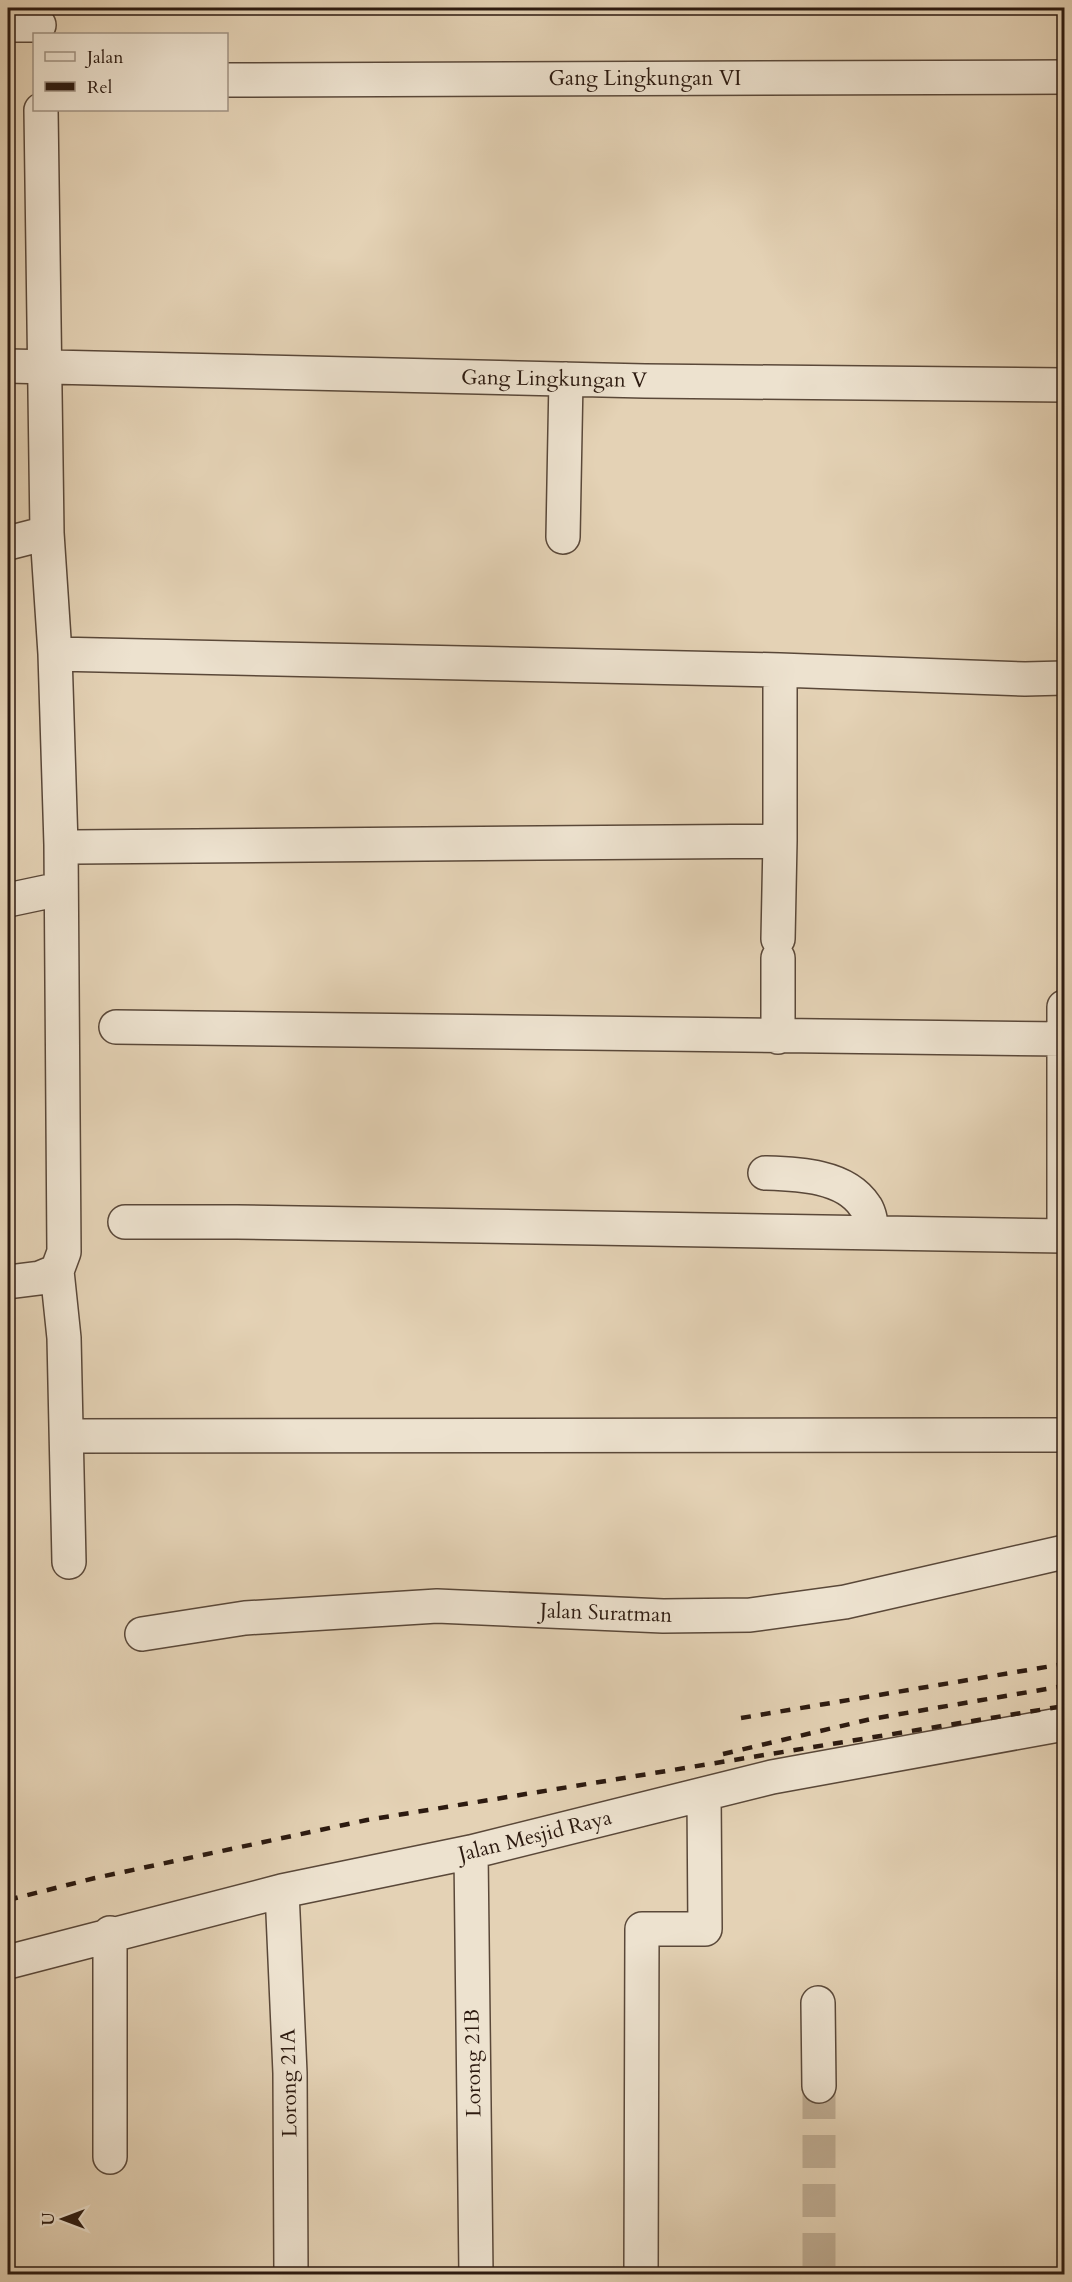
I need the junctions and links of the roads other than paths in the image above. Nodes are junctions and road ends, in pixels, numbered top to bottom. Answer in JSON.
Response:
{"nodes":[{"id":1,"x":1065,"y":77,"type":"edge"},
{"id":2,"x":228,"y":80,"type":"edge"},
{"id":3,"x":41,"y":111,"type":"edge"},
{"id":4,"x":8,"y":366,"type":"edge"},
{"id":5,"x":44,"y":366,"type":"junction"},
{"id":6,"x":566,"y":379,"type":"junction"},
{"id":7,"x":1065,"y":385,"type":"edge"},
{"id":8,"x":46,"y":533,"type":"junction"},
{"id":9,"x":563,"y":537,"type":"dead end"},
{"id":10,"x":8,"y":543,"type":"edge"},
{"id":11,"x":55,"y":654,"type":"junction"},
{"id":12,"x":780,"y":670,"type":"junction"},
{"id":13,"x":1065,"y":678,"type":"edge"},
{"id":14,"x":780,"y":841,"type":"junction"},
{"id":15,"x":62,"y":845,"type":"junction"},
{"id":16,"x":60,"y":889,"type":"junction"},
{"id":17,"x":8,"y":900,"type":"edge"},
{"id":18,"x":1065,"y":1007,"type":"edge"},
{"id":19,"x":116,"y":1027,"type":"dead end"},
{"id":20,"x":778,"y":1036,"type":"junction"},
{"id":21,"x":1064,"y":1039,"type":"edge"},
{"id":22,"x":765,"y":1173,"type":"dead end"},
{"id":23,"x":1065,"y":1221,"type":"edge"},
{"id":24,"x":125,"y":1222,"type":"dead end"},
{"id":25,"x":873,"y":1233,"type":"junction"},
{"id":26,"x":1065,"y":1236,"type":"edge"},
{"id":27,"x":61,"y":1262,"type":"junction"},
{"id":28,"x":8,"y":1282,"type":"edge"},
{"id":29,"x":1065,"y":1435,"type":"edge"},
{"id":30,"x":68,"y":1436,"type":"junction"},
{"id":31,"x":1065,"y":1552,"type":"edge"},
{"id":32,"x":69,"y":1562,"type":"dead end"},
{"id":33,"x":142,"y":1634,"type":"dead end"},
{"id":34,"x":1065,"y":1724,"type":"edge"},
{"id":35,"x":704,"y":1794,"type":"junction"},
{"id":36,"x":471,"y":1852,"type":"junction"},
{"id":37,"x":282,"y":1891,"type":"junction"},
{"id":38,"x":110,"y":1934,"type":"junction"},
{"id":39,"x":8,"y":1962,"type":"edge"},
{"id":40,"x":818,"y":2003,"type":"dead end"},
{"id":41,"x":819,"y":2086,"type":"tunnel mouth"},
{"id":42,"x":110,"y":2157,"type":"dead end"},
{"id":43,"x":291,"y":2274,"type":"edge"},
{"id":44,"x":476,"y":2274,"type":"edge"},
{"id":45,"x":641,"y":2274,"type":"edge"}],
"edges":[{"from":1,"to":2,"type":"street","name":"Gang Lingkungan VI"},
{"from":3,"to":5,"type":"street"},
{"from":4,"to":5,"type":"street","name":"Gang Lingkungan V"},
{"from":5,"to":6,"type":"street","name":"Gang Lingkungan V"},
{"from":5,"to":8,"type":"street"},
{"from":6,"to":7,"type":"street","name":"Gang Lingkungan V"},
{"from":6,"to":9,"type":"street"},
{"from":8,"to":10,"type":"street"},
{"from":8,"to":11,"type":"street"},
{"from":11,"to":12,"type":"street"},
{"from":11,"to":15,"type":"street"},
{"from":12,"to":13,"type":"street"},
{"from":12,"to":14,"type":"street"},
{"from":14,"to":15,"type":"street"},
{"from":14,"to":20,"type":"street"},
{"from":15,"to":16,"type":"street"},
{"from":16,"to":17,"type":"street"},
{"from":16,"to":27,"type":"street"},
{"from":18,"to":21,"type":"street"},
{"from":19,"to":20,"type":"street"},
{"from":20,"to":21,"type":"street"},
{"from":21,"to":23,"type":"street"},
{"from":22,"to":25,"type":"street"},
{"from":24,"to":25,"type":"street"},
{"from":25,"to":26,"type":"street"},
{"from":27,"to":28,"type":"street"},
{"from":27,"to":30,"type":"street"},
{"from":29,"to":30,"type":"street"},
{"from":30,"to":32,"type":"street"},
{"from":31,"to":33,"type":"street","name":"Jalan Suratman"},
{"from":34,"to":35,"type":"street","name":"Jalan Mesjid Raya"},
{"from":35,"to":36,"type":"street","name":"Jalan Mesjid Raya"},
{"from":35,"to":45,"type":"street"},
{"from":36,"to":37,"type":"street","name":"Jalan Mesjid Raya"},
{"from":36,"to":44,"type":"street","name":"Lorong 21B"},
{"from":37,"to":38,"type":"street","name":"Jalan Mesjid Raya"},
{"from":37,"to":43,"type":"street","name":"Lorong 21A"},
{"from":38,"to":39,"type":"street","name":"Jalan Mesjid Raya"},
{"from":38,"to":42,"type":"street"},
{"from":40,"to":41,"type":"street"}]}
